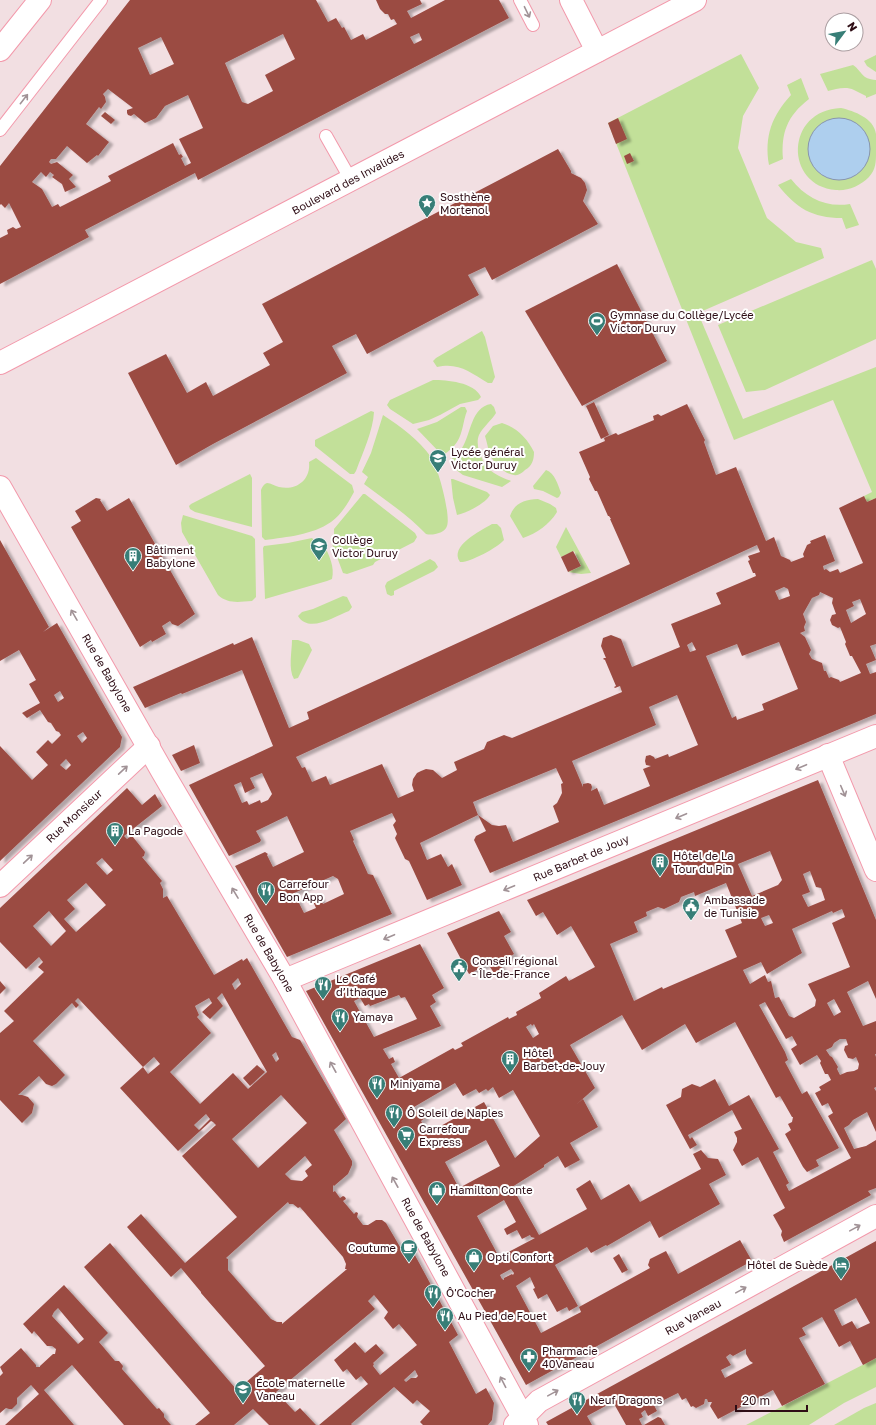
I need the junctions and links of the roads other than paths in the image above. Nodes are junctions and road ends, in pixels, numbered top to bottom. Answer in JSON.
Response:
{"nodes":[{"id":1,"x":40,"y":0,"type":"edge"},
{"id":2,"x":100,"y":0,"type":"edge"},
{"id":3,"x":520,"y":0,"type":"edge"},
{"id":4,"x":571,"y":0,"type":"edge"},
{"id":5,"x":695,"y":0,"type":"edge"},
{"id":6,"x":533,"y":25,"type":"dead end"},
{"id":7,"x":0,"y":50,"type":"edge"},
{"id":8,"x":598,"y":51,"type":"junction"},
{"id":9,"x":0,"y":130,"type":"edge"},
{"id":10,"x":326,"y":136,"type":"dead end"},
{"id":11,"x":351,"y":180,"type":"junction"},
{"id":12,"x":0,"y":363,"type":"edge"},
{"id":13,"x":0,"y":487,"type":"edge"},
{"id":14,"x":876,"y":736,"type":"edge"},
{"id":15,"x":149,"y":746,"type":"junction"},
{"id":16,"x":828,"y":756,"type":"junction"},
{"id":17,"x":876,"y":870,"type":"edge"},
{"id":18,"x":0,"y":886,"type":"edge"},
{"id":19,"x":285,"y":980,"type":"junction"},
{"id":20,"x":876,"y":1216,"type":"edge"},
{"id":21,"x":521,"y":1422,"type":"edge"}],
"edges":[{"from":1,"to":7,"type":"street"},
{"from":9,"to":2,"type":"lane","one_way":true},
{"from":3,"to":6,"type":"lane","one_way":true},
{"from":4,"to":8,"type":"street"},
{"from":5,"to":8,"type":"street","name":"Boulevard des Invalides"},
{"from":8,"to":11,"type":"street","name":"Boulevard des Invalides"},
{"from":10,"to":11,"type":"lane"},
{"from":11,"to":12,"type":"street","name":"Boulevard des Invalides"},
{"from":15,"to":13,"type":"street","name":"Rue de Babylone","one_way":true},
{"from":14,"to":16,"type":"street","name":"Rue Barbet de Jouy"},
{"from":18,"to":15,"type":"street","name":"Rue Monsieur","one_way":true},
{"from":19,"to":15,"type":"street","name":"Rue de Babylone","one_way":true},
{"from":16,"to":17,"type":"street","one_way":true},
{"from":16,"to":19,"type":"street","name":"Rue Barbet de Jouy","one_way":true},
{"from":21,"to":19,"type":"street","name":"Rue de Babylone","one_way":true},
{"from":21,"to":20,"type":"street","name":"Rue Vaneau","one_way":true}]}
